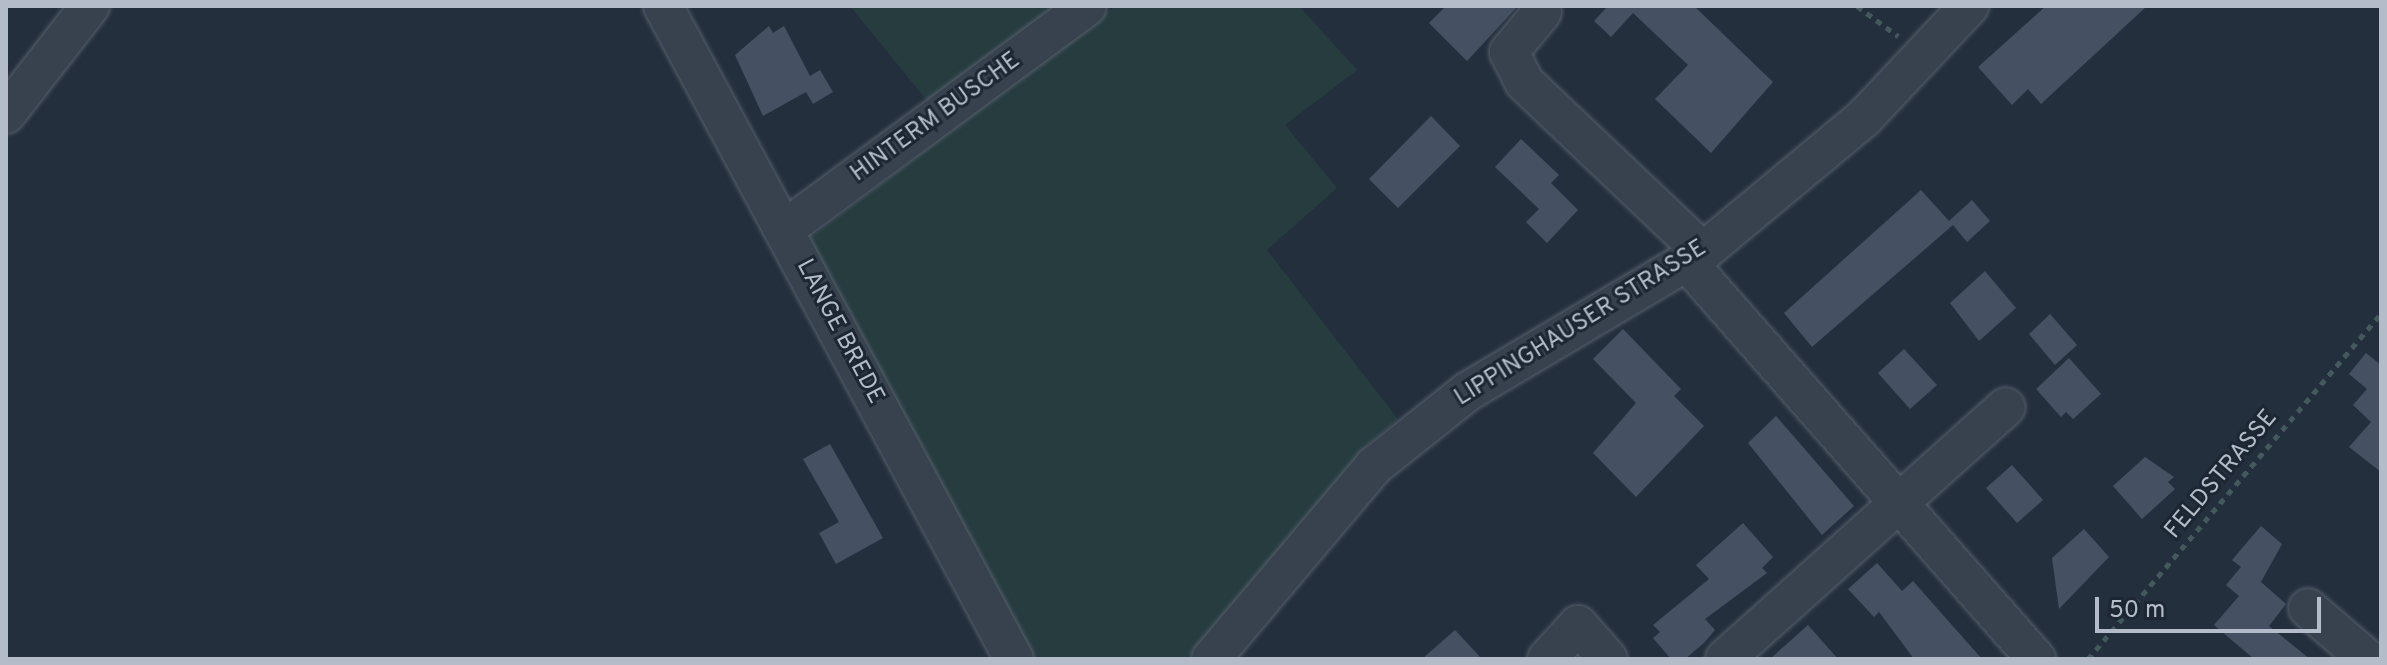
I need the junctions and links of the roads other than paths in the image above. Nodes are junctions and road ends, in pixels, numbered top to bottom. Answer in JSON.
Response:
{"nodes":[{"id":1,"x":90,"y":6,"type":"edge"},
{"id":2,"x":663,"y":6,"type":"edge"},
{"id":3,"x":1087,"y":6,"type":"edge"},
{"id":4,"x":1969,"y":6,"type":"edge"},
{"id":5,"x":1542,"y":12,"type":"dead end"},
{"id":6,"x":6,"y":114,"type":"edge"},
{"id":7,"x":785,"y":229,"type":"junction"},
{"id":8,"x":1695,"y":257,"type":"junction"},
{"id":9,"x":2006,"y":407,"type":"dead end"},
{"id":10,"x":1900,"y":505,"type":"junction"},
{"id":11,"x":2308,"y":608,"type":"dead end"},
{"id":12,"x":1014,"y":659,"type":"edge"},
{"id":13,"x":1211,"y":659,"type":"edge"},
{"id":14,"x":1547,"y":659,"type":"edge"},
{"id":15,"x":1608,"y":659,"type":"edge"},
{"id":16,"x":1725,"y":659,"type":"edge"},
{"id":17,"x":2036,"y":659,"type":"edge"},
{"id":18,"x":2367,"y":659,"type":"edge"}],
"edges":[{"from":1,"to":6,"type":"street"},
{"from":2,"to":7,"type":"street","name":"LANGE BREDE"},
{"from":3,"to":7,"type":"street","name":"HINTERM BUSCHE"},
{"from":4,"to":8,"type":"street","name":"LIPPINGHAUSER STRASSE"},
{"from":5,"to":8,"type":"street"},
{"from":7,"to":12,"type":"street","name":"LANGE BREDE"},
{"from":8,"to":10,"type":"street"},
{"from":8,"to":13,"type":"street","name":"LIPPINGHAUSER STRASSE"},
{"from":9,"to":10,"type":"street"},
{"from":10,"to":16,"type":"street"},
{"from":10,"to":17,"type":"street"},
{"from":11,"to":18,"type":"street"},
{"from":14,"to":15,"type":"street"}]}
